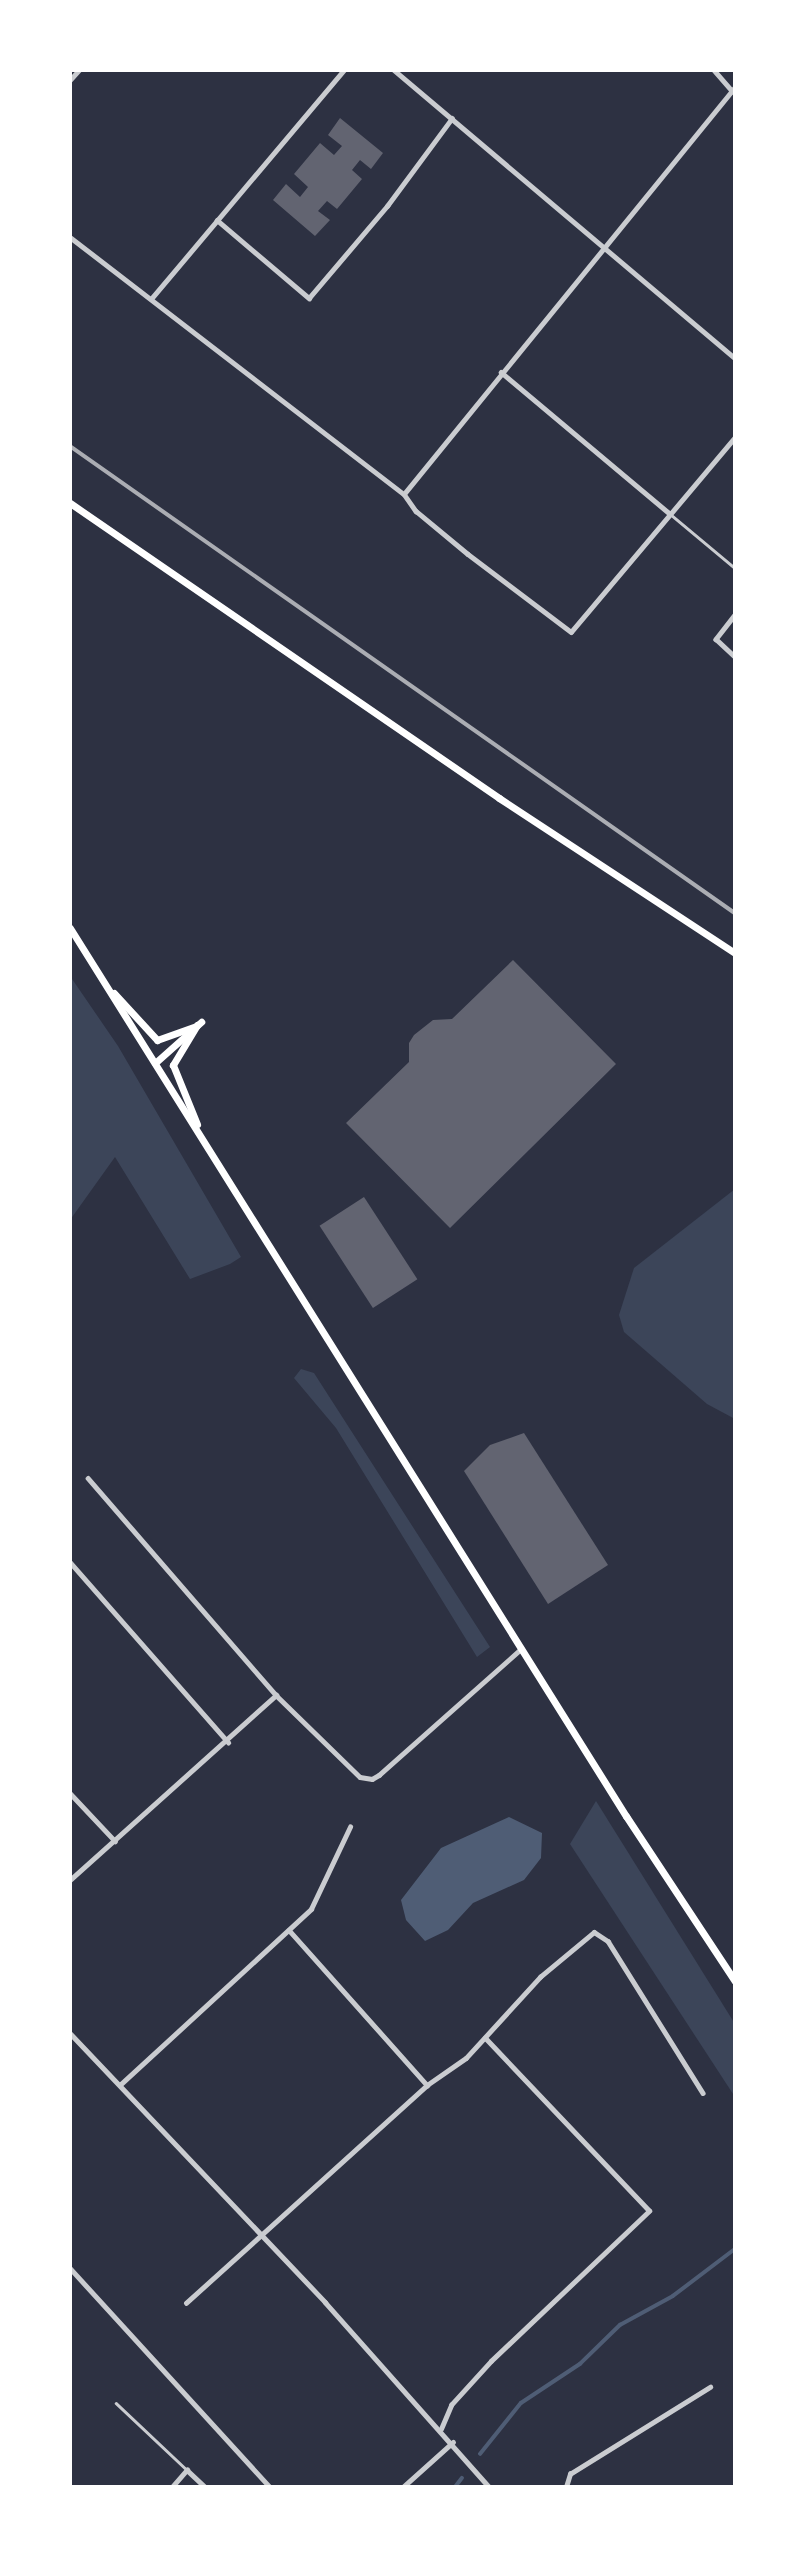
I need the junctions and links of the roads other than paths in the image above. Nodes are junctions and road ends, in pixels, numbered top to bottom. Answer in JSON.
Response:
{"nodes":[{"id":1,"x":79,"y":70,"type":"edge"},
{"id":2,"x":344,"y":70,"type":"edge"},
{"id":3,"x":394,"y":70,"type":"edge"},
{"id":4,"x":714,"y":70,"type":"edge"},
{"id":5,"x":70,"y":80,"type":"edge"},
{"id":6,"x":734,"y":89,"type":"edge"},
{"id":7,"x":452,"y":118,"type":"junction"},
{"id":8,"x":217,"y":220,"type":"junction"},
{"id":9,"x":70,"y":237,"type":"edge"},
{"id":10,"x":605,"y":244,"type":"junction"},
{"id":11,"x":151,"y":299,"type":"junction"},
{"id":12,"x":735,"y":358,"type":"edge"},
{"id":13,"x":501,"y":372,"type":"junction"},
{"id":14,"x":735,"y":437,"type":"edge"},
{"id":15,"x":404,"y":494,"type":"junction"},
{"id":16,"x":70,"y":503,"type":"edge"},
{"id":17,"x":669,"y":513,"type":"junction"},
{"id":18,"x":735,"y":568,"type":"edge"},
{"id":19,"x":735,"y":615,"type":"edge"},
{"id":20,"x":735,"y":657,"type":"edge"},
{"id":21,"x":70,"y":928,"type":"edge"},
{"id":22,"x":735,"y":953,"type":"edge"},
{"id":23,"x":108,"y":988,"type":"junction"},
{"id":24,"x":199,"y":1023,"type":"junction"},
{"id":25,"x":155,"y":1062,"type":"junction"},
{"id":26,"x":202,"y":1138,"type":"junction"},
{"id":27,"x":88,"y":1478,"type":"dead end"},
{"id":28,"x":70,"y":1562,"type":"edge"},
{"id":29,"x":521,"y":1649,"type":"junction"},
{"id":30,"x":276,"y":1695,"type":"junction"},
{"id":31,"x":228,"y":1742,"type":"junction"},
{"id":32,"x":70,"y":1793,"type":"edge"},
{"id":33,"x":349,"y":1827,"type":"dead end"},
{"id":34,"x":116,"y":1841,"type":"junction"},
{"id":35,"x":70,"y":1880,"type":"edge"},
{"id":36,"x":289,"y":1930,"type":"junction"},
{"id":37,"x":726,"y":1968,"type":"junction"},
{"id":38,"x":735,"y":1975,"type":"edge"},
{"id":39,"x":735,"y":1981,"type":"edge"},
{"id":40,"x":70,"y":2032,"type":"edge"},
{"id":41,"x":485,"y":2038,"type":"junction"},
{"id":42,"x":121,"y":2084,"type":"junction"},
{"id":43,"x":427,"y":2085,"type":"junction"},
{"id":44,"x":703,"y":2093,"type":"dead end"},
{"id":45,"x":261,"y":2234,"type":"junction"},
{"id":46,"x":70,"y":2268,"type":"edge"},
{"id":47,"x":186,"y":2303,"type":"dead end"},
{"id":48,"x":710,"y":2387,"type":"dead end"},
{"id":49,"x":116,"y":2403,"type":"dead end"},
{"id":50,"x":442,"y":2429,"type":"junction"},
{"id":51,"x":453,"y":2442,"type":"junction"},
{"id":52,"x":187,"y":2470,"type":"junction"},
{"id":53,"x":172,"y":2487,"type":"edge"},
{"id":54,"x":205,"y":2487,"type":"edge"},
{"id":55,"x":270,"y":2487,"type":"edge"},
{"id":56,"x":403,"y":2487,"type":"edge"},
{"id":57,"x":489,"y":2487,"type":"edge"},
{"id":58,"x":566,"y":2487,"type":"edge"}],
"edges":[{"from":1,"to":5,"type":"street"},
{"from":2,"to":8,"type":"street"},
{"from":3,"to":7,"type":"street"},
{"from":4,"to":6,"type":"street"},
{"from":6,"to":10,"type":"street"},
{"from":7,"to":8,"type":"street"},
{"from":7,"to":10,"type":"street"},
{"from":8,"to":11,"type":"street"},
{"from":9,"to":11,"type":"street"},
{"from":10,"to":12,"type":"street"},
{"from":10,"to":13,"type":"street"},
{"from":11,"to":15,"type":"street"},
{"from":13,"to":15,"type":"street"},
{"from":13,"to":17,"type":"street"},
{"from":14,"to":17,"type":"street"},
{"from":15,"to":17,"type":"street"},
{"from":16,"to":22,"type":"main road"},
{"from":17,"to":18,"type":"lane"},
{"from":19,"to":20,"type":"street"},
{"from":21,"to":23,"type":"main road"},
{"from":23,"to":24,"type":"main road"},
{"from":23,"to":25,"type":"main road"},
{"from":24,"to":25,"type":"main road"},
{"from":24,"to":26,"type":"main road"},
{"from":25,"to":26,"type":"main road"},
{"from":26,"to":29,"type":"main road"},
{"from":27,"to":30,"type":"street"},
{"from":28,"to":31,"type":"street"},
{"from":29,"to":30,"type":"street"},
{"from":29,"to":37,"type":"main road"},
{"from":30,"to":31,"type":"street"},
{"from":31,"to":34,"type":"street"},
{"from":32,"to":34,"type":"street"},
{"from":33,"to":36,"type":"street"},
{"from":34,"to":35,"type":"street"},
{"from":36,"to":42,"type":"street"},
{"from":36,"to":43,"type":"street"},
{"from":37,"to":38,"type":"main road"},
{"from":37,"to":39,"type":"main road"},
{"from":40,"to":42,"type":"street"},
{"from":41,"to":43,"type":"street"},
{"from":41,"to":44,"type":"street"},
{"from":41,"to":50,"type":"street"},
{"from":42,"to":45,"type":"street"},
{"from":43,"to":45,"type":"street"},
{"from":45,"to":47,"type":"street"},
{"from":45,"to":50,"type":"street"},
{"from":46,"to":55,"type":"street"},
{"from":48,"to":58,"type":"street"},
{"from":49,"to":52,"type":"lane"},
{"from":50,"to":51,"type":"street"},
{"from":51,"to":56,"type":"street"},
{"from":51,"to":57,"type":"street"},
{"from":52,"to":53,"type":"street"},
{"from":52,"to":54,"type":"street"}]}
